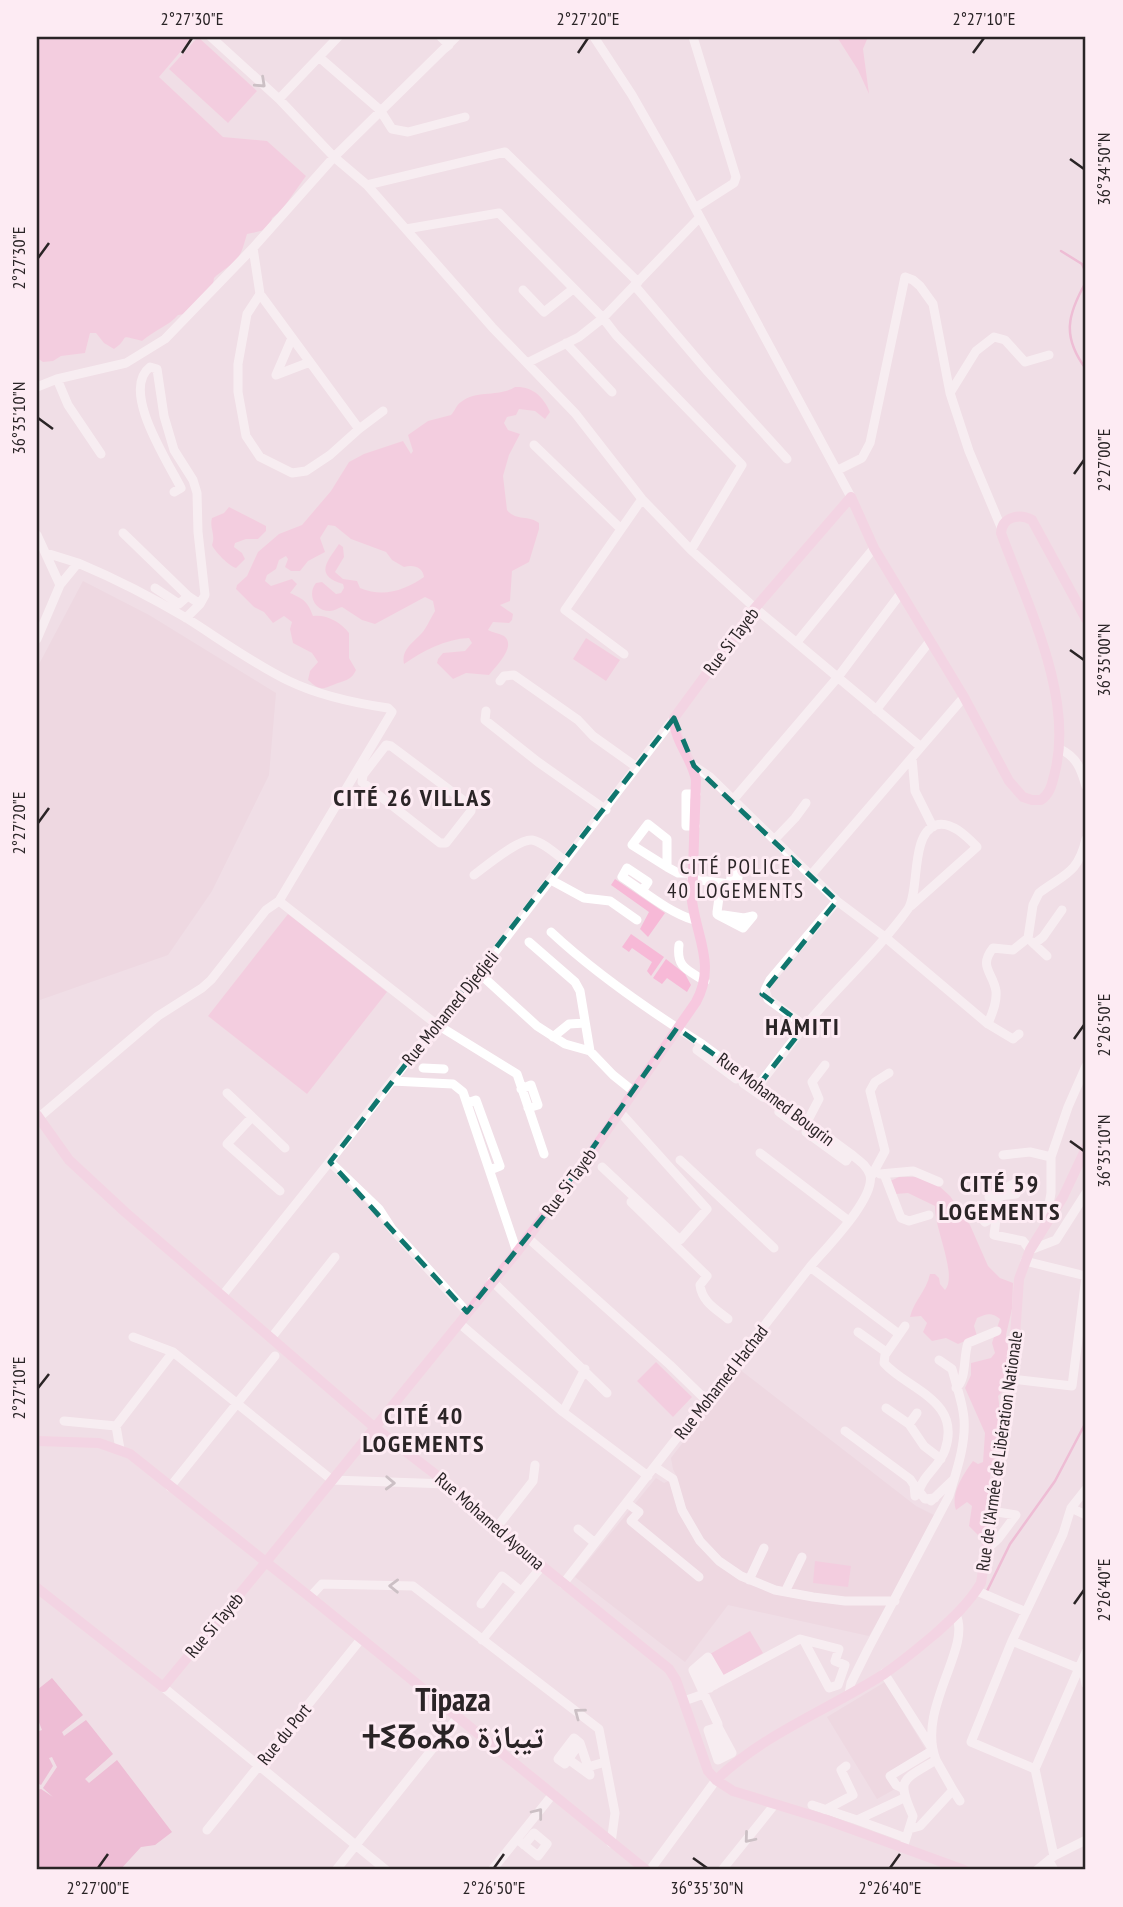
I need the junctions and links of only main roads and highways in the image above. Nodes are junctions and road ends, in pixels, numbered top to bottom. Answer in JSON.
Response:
{"nodes":[{"id":1,"x":1086,"y":619,"type":"edge"},
{"id":2,"x":37,"y":1115,"type":"edge"},
{"id":3,"x":1086,"y":1149,"type":"edge"},
{"id":4,"x":374,"y":1427,"type":"junction"},
{"id":5,"x":37,"y":1441,"type":"edge"},
{"id":6,"x":266,"y":1562,"type":"junction"},
{"id":7,"x":37,"y":1588,"type":"edge"},
{"id":8,"x":716,"y":1780,"type":"junction"},
{"id":9,"x":648,"y":1870,"type":"edge"},
{"id":10,"x":963,"y":1870,"type":"edge"}],
"edges":[{"from":1,"to":4,"type":"main road","name":"Rue Si Tayeb"},
{"from":2,"to":4,"type":"main road","name":"Rue Mohamed Ayouna"},
{"from":3,"to":8,"type":"main road","name":"Rue de l'Armée de Libération Nationale"},
{"from":4,"to":6,"type":"main road","name":"Rue Si Tayeb"},
{"from":4,"to":8,"type":"main road","name":"Rue Mohamed Ayouna"},
{"from":5,"to":6,"type":"main road"},
{"from":6,"to":7,"type":"main road","name":"Rue Si Tayeb"},
{"from":6,"to":9,"type":"main road"},
{"from":8,"to":10,"type":"main road"}]}
